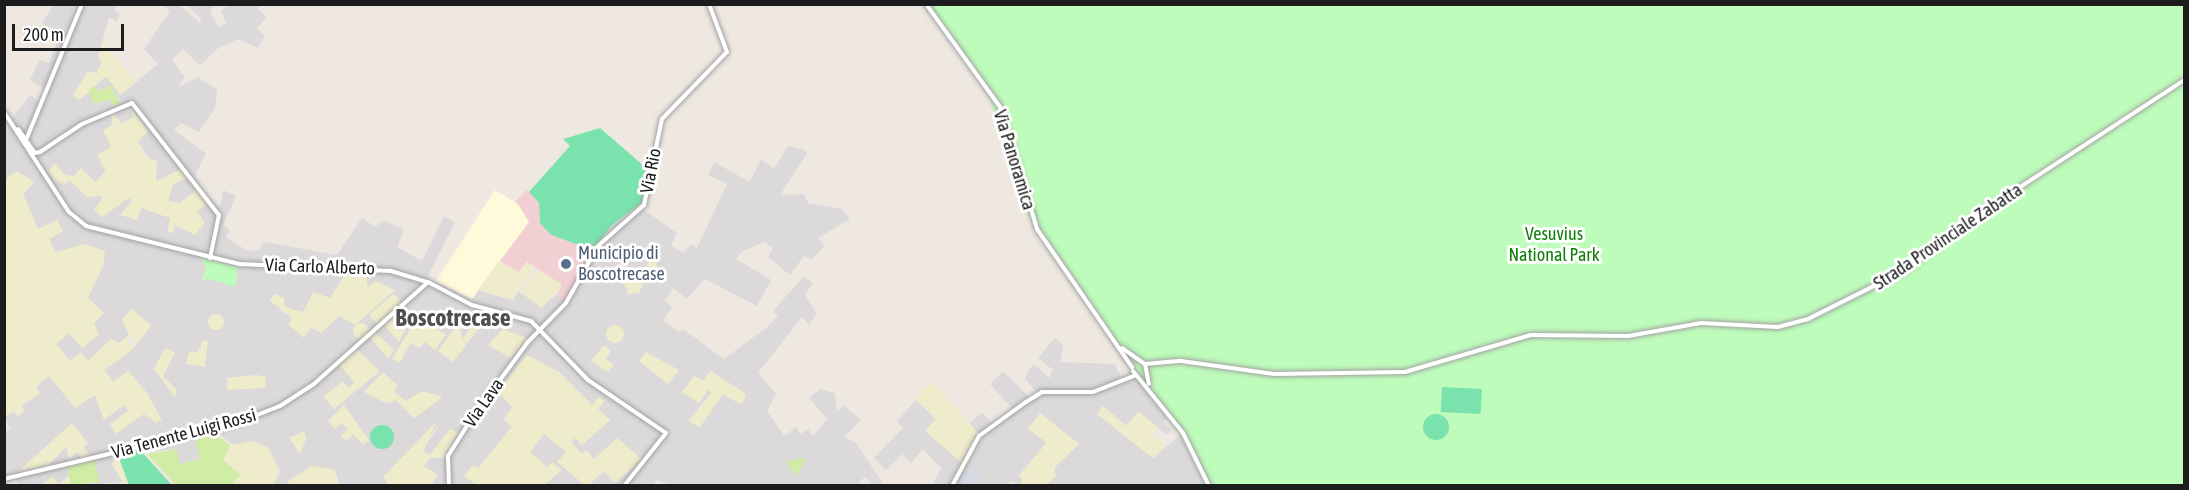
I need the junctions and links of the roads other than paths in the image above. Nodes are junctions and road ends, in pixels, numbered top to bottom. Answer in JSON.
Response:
{"nodes":[{"id":1,"x":82,"y":4,"type":"edge"},
{"id":2,"x":709,"y":4,"type":"edge"},
{"id":3,"x":926,"y":4,"type":"edge"},
{"id":4,"x":2184,"y":80,"type":"edge"},
{"id":5,"x":4,"y":112,"type":"edge"},
{"id":6,"x":26,"y":140,"type":"junction"},
{"id":7,"x":210,"y":258,"type":"junction"},
{"id":8,"x":428,"y":282,"type":"junction"},
{"id":9,"x":540,"y":328,"type":"junction"},
{"id":10,"x":1119,"y":346,"type":"junction"},
{"id":11,"x":1143,"y":363,"type":"junction"},
{"id":12,"x":1156,"y":365,"type":"junction"},
{"id":13,"x":1146,"y":371,"type":"junction"},
{"id":14,"x":1134,"y":373,"type":"junction"},
{"id":15,"x":1149,"y":385,"type":"junction"},
{"id":16,"x":4,"y":479,"type":"edge"},
{"id":17,"x":449,"y":486,"type":"edge"},
{"id":18,"x":624,"y":486,"type":"edge"},
{"id":19,"x":952,"y":486,"type":"edge"},
{"id":20,"x":1209,"y":486,"type":"edge"}],
"edges":[{"from":1,"to":6,"type":"street"},
{"from":2,"to":9,"type":"street","name":"Via Rio"},
{"from":3,"to":10,"type":"street","name":"Via Panoramica"},
{"from":4,"to":12,"type":"street","name":"Strada Provinciale Zabatta"},
{"from":5,"to":6,"type":"street"},
{"from":5,"to":7,"type":"street","name":"Via Carlo Alberto"},
{"from":6,"to":7,"type":"street"},
{"from":7,"to":8,"type":"street","name":"Via Carlo Alberto"},
{"from":8,"to":9,"type":"street","name":"Via Carlo Alberto"},
{"from":8,"to":16,"type":"street","name":"Via Tenente Luigi Rossi"},
{"from":9,"to":17,"type":"street","name":"Via Lava"},
{"from":9,"to":18,"type":"street"},
{"from":10,"to":11,"type":"street","name":"Via Panoramica"},
{"from":10,"to":14,"type":"street","name":"Via Panoramica"},
{"from":11,"to":12,"type":"street"},
{"from":11,"to":13,"type":"street","name":"Via Panoramica"},
{"from":11,"to":14,"type":"street"},
{"from":12,"to":13,"type":"street"},
{"from":13,"to":14,"type":"street"},
{"from":13,"to":15,"type":"street","name":"Via Panoramica"},
{"from":14,"to":15,"type":"street","name":"Via Panoramica"},
{"from":14,"to":19,"type":"street"},
{"from":15,"to":20,"type":"street","name":"Via Panoramica"}]}
